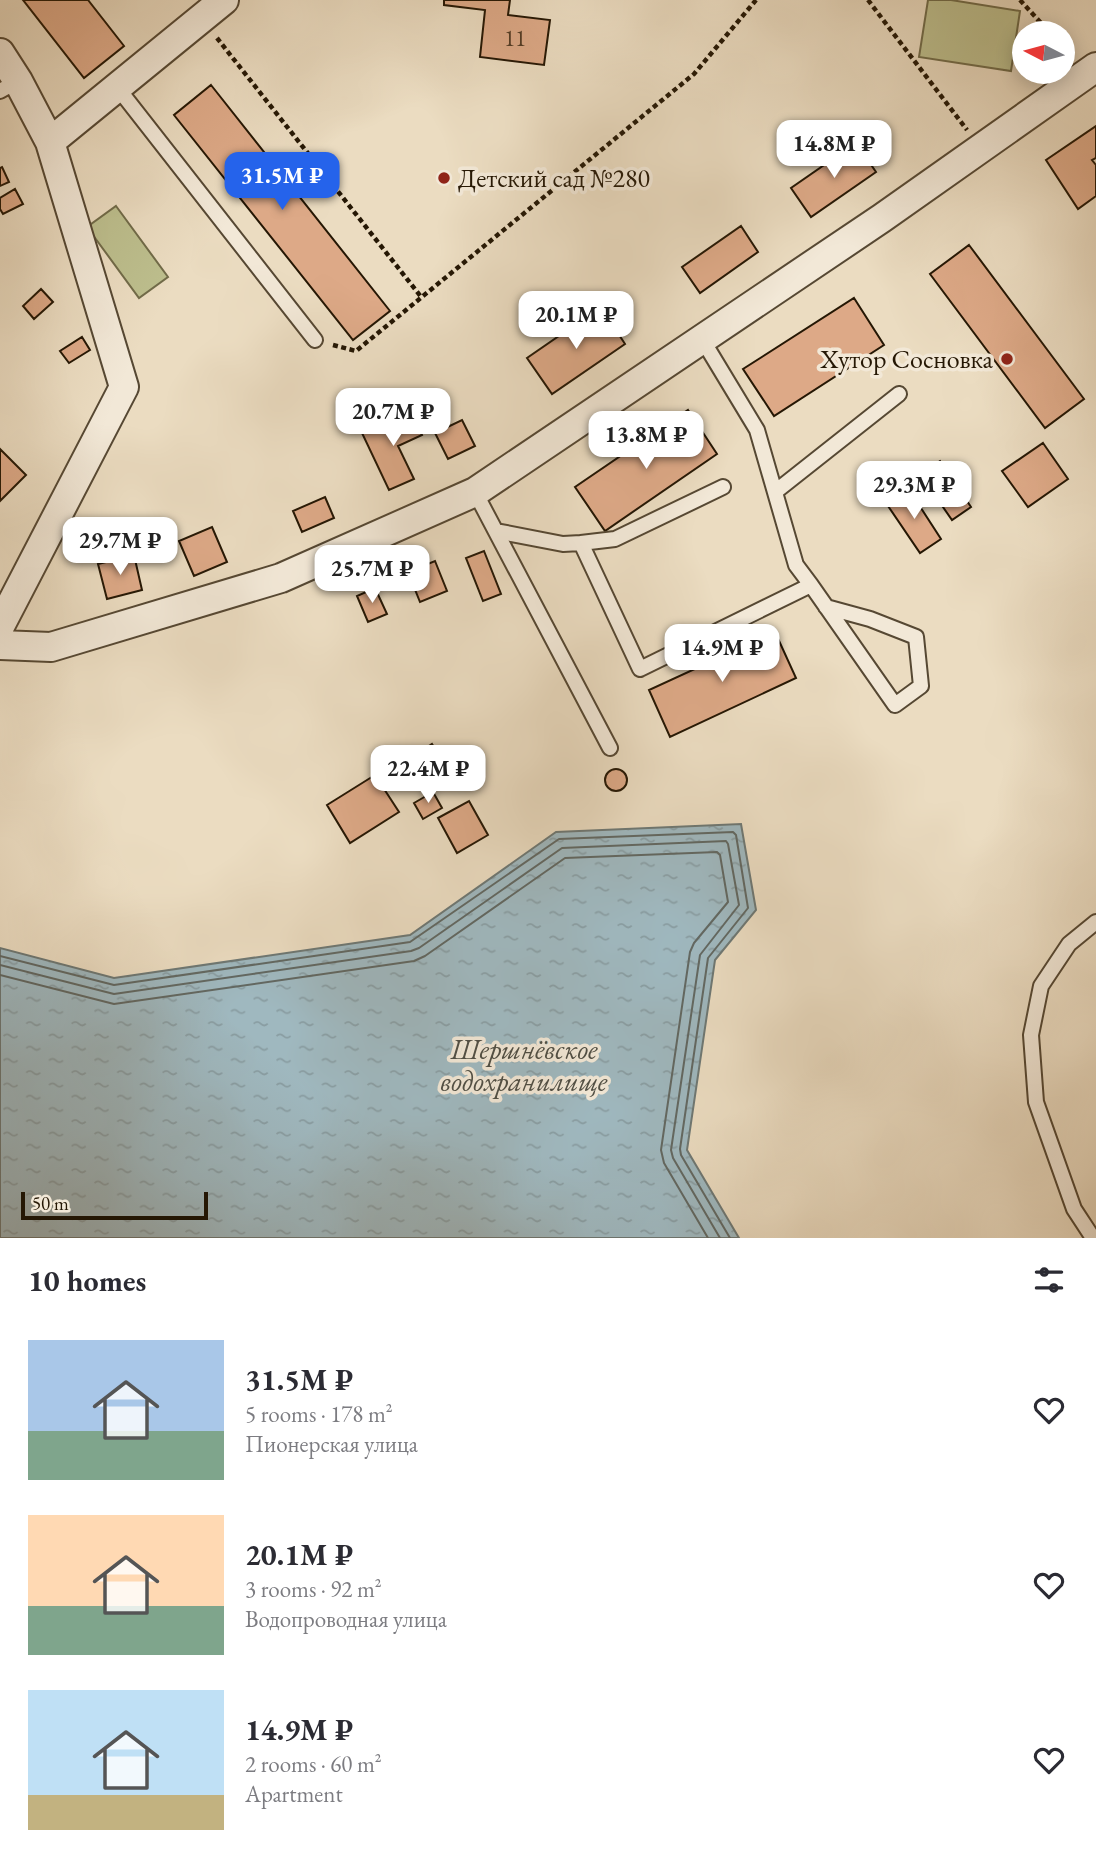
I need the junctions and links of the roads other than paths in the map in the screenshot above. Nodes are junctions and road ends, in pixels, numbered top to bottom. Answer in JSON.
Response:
{"nodes":[{"id":1,"x":210,"y":7,"type":"edge"},
{"id":2,"x":0,"y":52,"type":"edge"},
{"id":3,"x":1096,"y":68,"type":"edge"},
{"id":4,"x":9,"y":86,"type":"edge"},
{"id":5,"x":117,"y":87,"type":"junction"},
{"id":6,"x":50,"y":142,"type":"junction"},
{"id":7,"x":316,"y":340,"type":"road end"},
{"id":8,"x":702,"y":340,"type":"junction"},
{"id":9,"x":899,"y":394,"type":"dead end"},
{"id":10,"x":723,"y":487,"type":"dead end"},
{"id":11,"x":475,"y":492,"type":"junction"},
{"id":12,"x":775,"y":492,"type":"junction"},
{"id":13,"x":496,"y":531,"type":"junction"},
{"id":14,"x":580,"y":543,"type":"junction"},
{"id":15,"x":811,"y":585,"type":"junction"},
{"id":16,"x":826,"y":607,"type":"junction"},
{"id":17,"x":0,"y":626,"type":"edge"},
{"id":18,"x":0,"y":645,"type":"edge"},
{"id":19,"x":610,"y":748,"type":"dead end"},
{"id":20,"x":1096,"y":922,"type":"edge"},
{"id":21,"x":1093,"y":1238,"type":"edge"}],
"edges":[{"from":1,"to":5,"type":"street"},
{"from":2,"to":4,"type":"street"},
{"from":3,"to":8,"type":"street"},
{"from":4,"to":6,"type":"street"},
{"from":5,"to":6,"type":"street"},
{"from":5,"to":7,"type":"lane"},
{"from":6,"to":17,"type":"street"},
{"from":8,"to":11,"type":"street"},
{"from":8,"to":12,"type":"lane"},
{"from":9,"to":12,"type":"lane"},
{"from":10,"to":14,"type":"lane"},
{"from":11,"to":13,"type":"lane"},
{"from":11,"to":18,"type":"street"},
{"from":12,"to":15,"type":"lane"},
{"from":13,"to":14,"type":"lane"},
{"from":13,"to":19,"type":"lane"},
{"from":14,"to":15,"type":"lane"},
{"from":15,"to":16,"type":"lane"},
{"from":16,"to":16,"type":"lane"},
{"from":20,"to":21,"type":"lane"}]}
